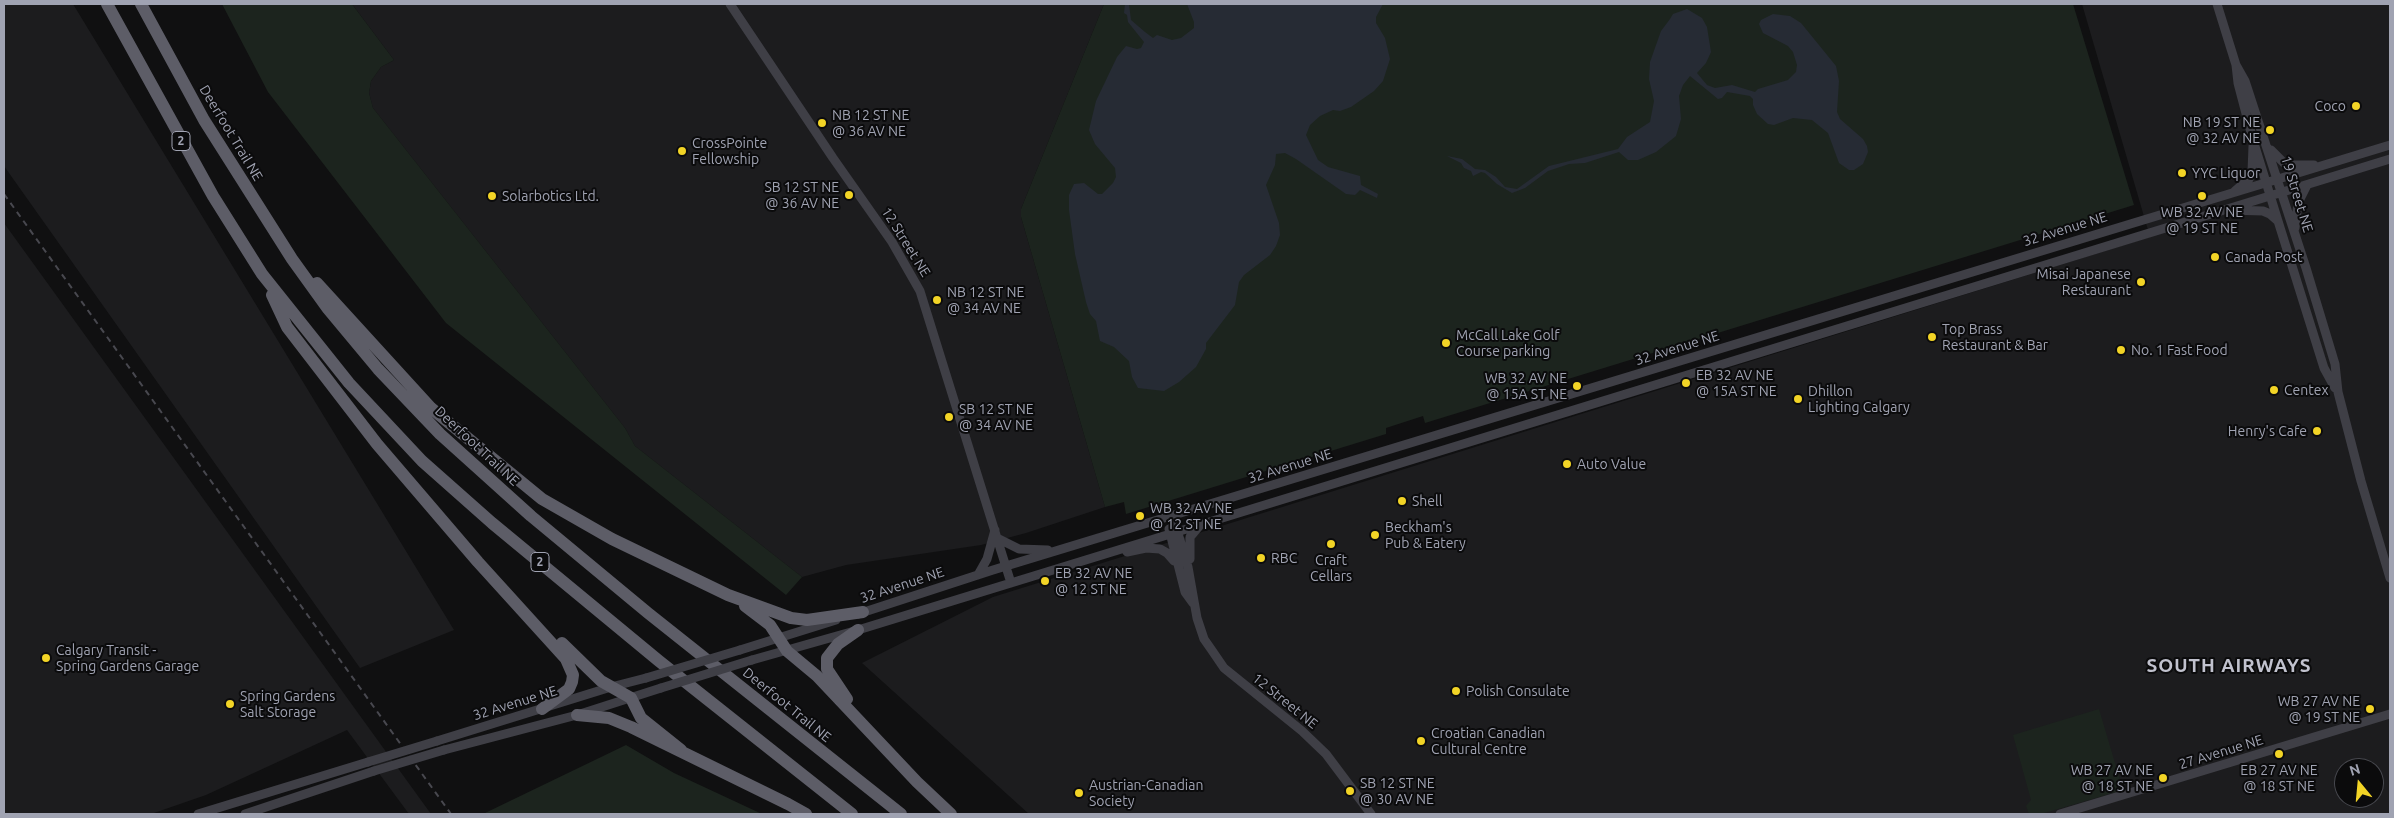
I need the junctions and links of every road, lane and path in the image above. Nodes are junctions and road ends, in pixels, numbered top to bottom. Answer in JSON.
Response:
{"nodes":[{"id":1,"x":107,"y":4,"type":"edge"},
{"id":2,"x":140,"y":4,"type":"edge"},
{"id":3,"x":730,"y":4,"type":"edge"},
{"id":4,"x":2217,"y":4,"type":"edge"},
{"id":5,"x":2236,"y":65,"type":"junction"},
{"id":6,"x":2253,"y":140,"type":"junction"},
{"id":7,"x":2267,"y":144,"type":"junction"},
{"id":8,"x":2390,"y":144,"type":"edge"},
{"id":9,"x":2390,"y":159,"type":"edge"},
{"id":10,"x":2324,"y":165,"type":"junction"},
{"id":11,"x":2278,"y":180,"type":"junction"},
{"id":12,"x":2267,"y":183,"type":"junction"},
{"id":13,"x":2307,"y":185,"type":"junction"},
{"id":14,"x":2281,"y":192,"type":"junction"},
{"id":15,"x":2232,"y":193,"type":"junction"},
{"id":16,"x":2271,"y":195,"type":"junction"},
{"id":17,"x":2224,"y":210,"type":"junction"},
{"id":18,"x":2278,"y":221,"type":"junction"},
{"id":19,"x":2295,"y":234,"type":"junction"},
{"id":20,"x":292,"y":259,"type":"junction"},
{"id":21,"x":262,"y":274,"type":"junction"},
{"id":22,"x":2338,"y":392,"type":"junction"},
{"id":23,"x":1169,"y":517,"type":"junction"},
{"id":24,"x":1201,"y":524,"type":"junction"},
{"id":25,"x":1173,"y":532,"type":"junction"},
{"id":26,"x":996,"y":533,"type":"junction"},
{"id":27,"x":1058,"y":550,"type":"junction"},
{"id":28,"x":1100,"y":555,"type":"junction"},
{"id":29,"x":478,"y":562,"type":"junction"},
{"id":30,"x":1177,"y":565,"type":"junction"},
{"id":31,"x":1006,"y":566,"type":"junction"},
{"id":32,"x":1188,"y":567,"type":"junction"},
{"id":33,"x":978,"y":575,"type":"junction"},
{"id":34,"x":2390,"y":578,"type":"edge"},
{"id":35,"x":1011,"y":583,"type":"junction"},
{"id":36,"x":728,"y":595,"type":"junction"},
{"id":37,"x":1193,"y":602,"type":"junction"},
{"id":38,"x":863,"y":612,"type":"junction"},
{"id":39,"x":858,"y":630,"type":"junction"},
{"id":40,"x":778,"y":638,"type":"junction"},
{"id":41,"x":786,"y":651,"type":"junction"},
{"id":42,"x":611,"y":687,"type":"junction"},
{"id":43,"x":631,"y":698,"type":"junction"},
{"id":44,"x":542,"y":709,"type":"junction"},
{"id":45,"x":578,"y":714,"type":"junction"},
{"id":46,"x":2390,"y":714,"type":"edge"},
{"id":47,"x":681,"y":750,"type":"junction"},
{"id":48,"x":894,"y":757,"type":"junction"},
{"id":49,"x":198,"y":814,"type":"edge"},
{"id":50,"x":245,"y":814,"type":"edge"},
{"id":51,"x":806,"y":814,"type":"edge"},
{"id":52,"x":852,"y":814,"type":"edge"},
{"id":53,"x":901,"y":814,"type":"edge"},
{"id":54,"x":951,"y":814,"type":"edge"},
{"id":55,"x":1371,"y":814,"type":"edge"},
{"id":56,"x":2060,"y":814,"type":"edge"}],
"edges":[{"from":1,"to":21,"type":"highway","number":"2"},
{"from":2,"to":20,"type":"highway","name":"Deerfoot Trail NE","number":"2"},
{"from":3,"to":26,"type":"main road","name":"12 Street NE"},
{"from":4,"to":5,"type":"main road","name":"19 Street NE"},
{"from":5,"to":6,"type":"main road","name":"19 Street NE"},
{"from":5,"to":7,"type":"main road","name":"19 Street NE"},
{"from":6,"to":12,"type":"main road","name":"19 Street NE"},
{"from":6,"to":15,"type":"main road"},
{"from":7,"to":10,"type":"main road"},
{"from":7,"to":11,"type":"main road","name":"19 Street NE"},
{"from":8,"to":10,"type":"main road","name":"32 Avenue NE"},
{"from":9,"to":13,"type":"main road","name":"32 Avenue NE"},
{"from":10,"to":11,"type":"main road","name":"32 Avenue NE"},
{"from":11,"to":12,"type":"main road","name":"32 Avenue NE"},
{"from":11,"to":14,"type":"main road","name":"19 Street NE"},
{"from":12,"to":15,"type":"main road","name":"32 Avenue NE"},
{"from":12,"to":16,"type":"main road","name":"19 Street NE"},
{"from":13,"to":14,"type":"main road","name":"32 Avenue NE"},
{"from":13,"to":19,"type":"main road"},
{"from":14,"to":16,"type":"main road","name":"32 Avenue NE"},
{"from":14,"to":19,"type":"main road","name":"19 Street NE"},
{"from":15,"to":23,"type":"main road","name":"32 Avenue NE"},
{"from":16,"to":17,"type":"main road","name":"32 Avenue NE"},
{"from":16,"to":18,"type":"main road","name":"19 Street NE"},
{"from":17,"to":18,"type":"main road"},
{"from":17,"to":24,"type":"main road","name":"32 Avenue NE"},
{"from":18,"to":22,"type":"main road","name":"19 Street NE"},
{"from":19,"to":22,"type":"main road","name":"19 Street NE"},
{"from":20,"to":36,"type":"highway"},
{"from":20,"to":53,"type":"highway","name":"Deerfoot Trail NE","number":"2"},
{"from":21,"to":29,"type":"highway"},
{"from":21,"to":52,"type":"highway","number":"2"},
{"from":22,"to":34,"type":"main road","name":"19 Street NE"},
{"from":23,"to":25,"type":"main road","name":"12 Street NE"},
{"from":23,"to":27,"type":"main road","name":"32 Avenue NE"},
{"from":24,"to":25,"type":"main road","name":"32 Avenue NE"},
{"from":24,"to":32,"type":"main road"},
{"from":25,"to":28,"type":"main road","name":"32 Avenue NE"},
{"from":25,"to":30,"type":"main road","name":"12 Street NE"},
{"from":25,"to":32,"type":"main road","name":"12 Street NE"},
{"from":26,"to":27,"type":"main road"},
{"from":26,"to":31,"type":"main road","name":"12 Street NE"},
{"from":26,"to":33,"type":"main road"},
{"from":27,"to":31,"type":"main road","name":"32 Avenue NE"},
{"from":28,"to":30,"type":"main road"},
{"from":28,"to":35,"type":"main road","name":"32 Avenue NE"},
{"from":29,"to":42,"type":"highway"},
{"from":29,"to":44,"type":"highway"},
{"from":30,"to":37,"type":"main road","name":"12 Street NE"},
{"from":31,"to":33,"type":"main road","name":"32 Avenue NE"},
{"from":31,"to":35,"type":"main road","name":"12 Street NE"},
{"from":32,"to":37,"type":"main road","name":"12 Street NE"},
{"from":33,"to":38,"type":"main road","name":"32 Avenue NE"},
{"from":35,"to":39,"type":"main road","name":"32 Avenue NE"},
{"from":36,"to":38,"type":"highway"},
{"from":36,"to":40,"type":"highway"},
{"from":37,"to":55,"type":"main road","name":"12 Street NE"},
{"from":38,"to":40,"type":"main road","name":"32 Avenue NE"},
{"from":39,"to":41,"type":"main road","name":"32 Avenue NE"},
{"from":39,"to":48,"type":"highway"},
{"from":40,"to":41,"type":"highway"},
{"from":40,"to":42,"type":"main road","name":"32 Avenue NE","bridge":true},
{"from":41,"to":43,"type":"main road","name":"32 Avenue NE","bridge":true},
{"from":41,"to":48,"type":"highway"},
{"from":42,"to":43,"type":"highway"},
{"from":42,"to":44,"type":"main road","name":"32 Avenue NE"},
{"from":43,"to":45,"type":"main road","name":"32 Avenue NE"},
{"from":43,"to":47,"type":"highway"},
{"from":44,"to":49,"type":"main road","name":"32 Avenue NE","bridge":true},
{"from":45,"to":47,"type":"highway"},
{"from":45,"to":50,"type":"main road","name":"32 Avenue NE","bridge":true},
{"from":46,"to":56,"type":"main road","name":"27 Avenue NE"},
{"from":47,"to":51,"type":"highway"},
{"from":48,"to":54,"type":"highway"}]}
